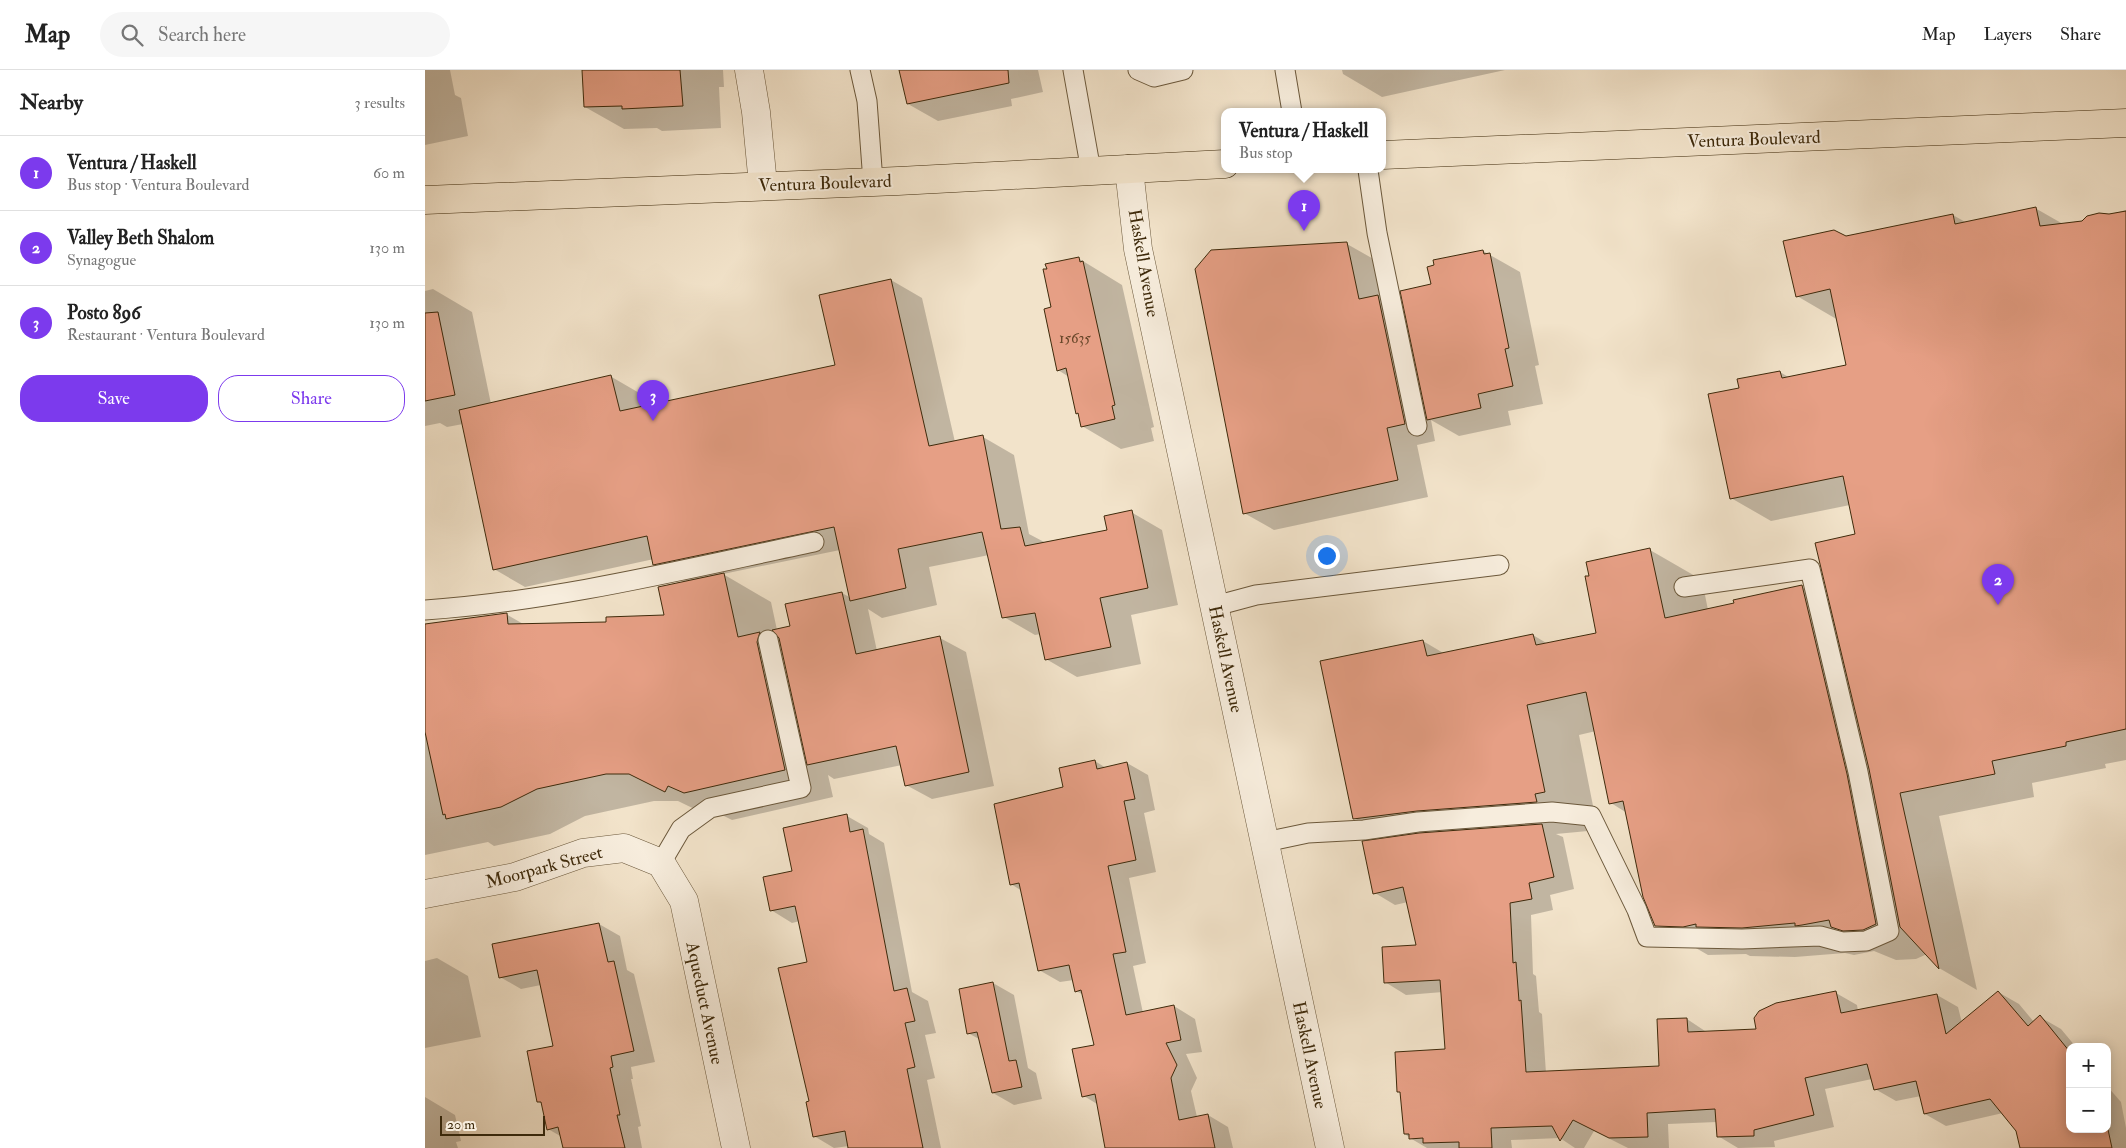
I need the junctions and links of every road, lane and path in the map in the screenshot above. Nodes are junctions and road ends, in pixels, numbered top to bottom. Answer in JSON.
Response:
{"nodes":[{"id":1,"x":749,"y":70,"type":"edge"},
{"id":2,"x":860,"y":70,"type":"edge"},
{"id":3,"x":1073,"y":70,"type":"edge"},
{"id":4,"x":1138,"y":70,"type":"edge"},
{"id":5,"x":1183,"y":70,"type":"edge"},
{"id":6,"x":1285,"y":70,"type":"edge"},
{"id":7,"x":1291,"y":108,"type":"edge"},
{"id":8,"x":2126,"y":123,"type":"edge"},
{"id":9,"x":1386,"y":155,"type":"edge"},
{"id":10,"x":1221,"y":164,"type":"edge"},
{"id":11,"x":1129,"y":169,"type":"junction"},
{"id":12,"x":1091,"y":171,"type":"junction"},
{"id":13,"x":1368,"y":173,"type":"edge"},
{"id":14,"x":873,"y":182,"type":"junction"},
{"id":15,"x":763,"y":185,"type":"junction"},
{"id":16,"x":425,"y":200,"type":"edge"},
{"id":17,"x":1417,"y":426,"type":"dead end"},
{"id":18,"x":814,"y":542,"type":"dead end"},
{"id":19,"x":1499,"y":565,"type":"dead end"},
{"id":20,"x":1684,"y":586,"type":"dead end"},
{"id":21,"x":1215,"y":606,"type":"junction"},
{"id":22,"x":425,"y":610,"type":"edge"},
{"id":23,"x":767,"y":640,"type":"dead end"},
{"id":24,"x":1265,"y":842,"type":"junction"},
{"id":25,"x":661,"y":863,"type":"junction"},
{"id":26,"x":425,"y":894,"type":"edge"},
{"id":27,"x":736,"y":1148,"type":"edge"},
{"id":28,"x":1330,"y":1148,"type":"edge"}],
"edges":[{"from":1,"to":15,"type":"street"},
{"from":2,"to":14,"type":"lane"},
{"from":3,"to":12,"type":"lane"},
{"from":4,"to":5,"type":"lane"},
{"from":6,"to":7,"type":"lane"},
{"from":8,"to":9,"type":"main road","name":"Ventura Boulevard"},
{"from":10,"to":11,"type":"main road","name":"Ventura Boulevard"},
{"from":11,"to":12,"type":"main road","name":"Ventura Boulevard"},
{"from":11,"to":21,"type":"street","name":"Haskell Avenue"},
{"from":12,"to":14,"type":"main road","name":"Ventura Boulevard"},
{"from":13,"to":17,"type":"lane"},
{"from":14,"to":15,"type":"main road","name":"Ventura Boulevard"},
{"from":15,"to":16,"type":"main road","name":"Ventura Boulevard"},
{"from":18,"to":22,"type":"lane"},
{"from":19,"to":21,"type":"lane"},
{"from":20,"to":24,"type":"lane"},
{"from":21,"to":24,"type":"street","name":"Haskell Avenue"},
{"from":23,"to":25,"type":"lane"},
{"from":24,"to":28,"type":"street","name":"Haskell Avenue"},
{"from":25,"to":26,"type":"street","name":"Moorpark Street"},
{"from":25,"to":27,"type":"street","name":"Aqueduct Avenue"}]}
